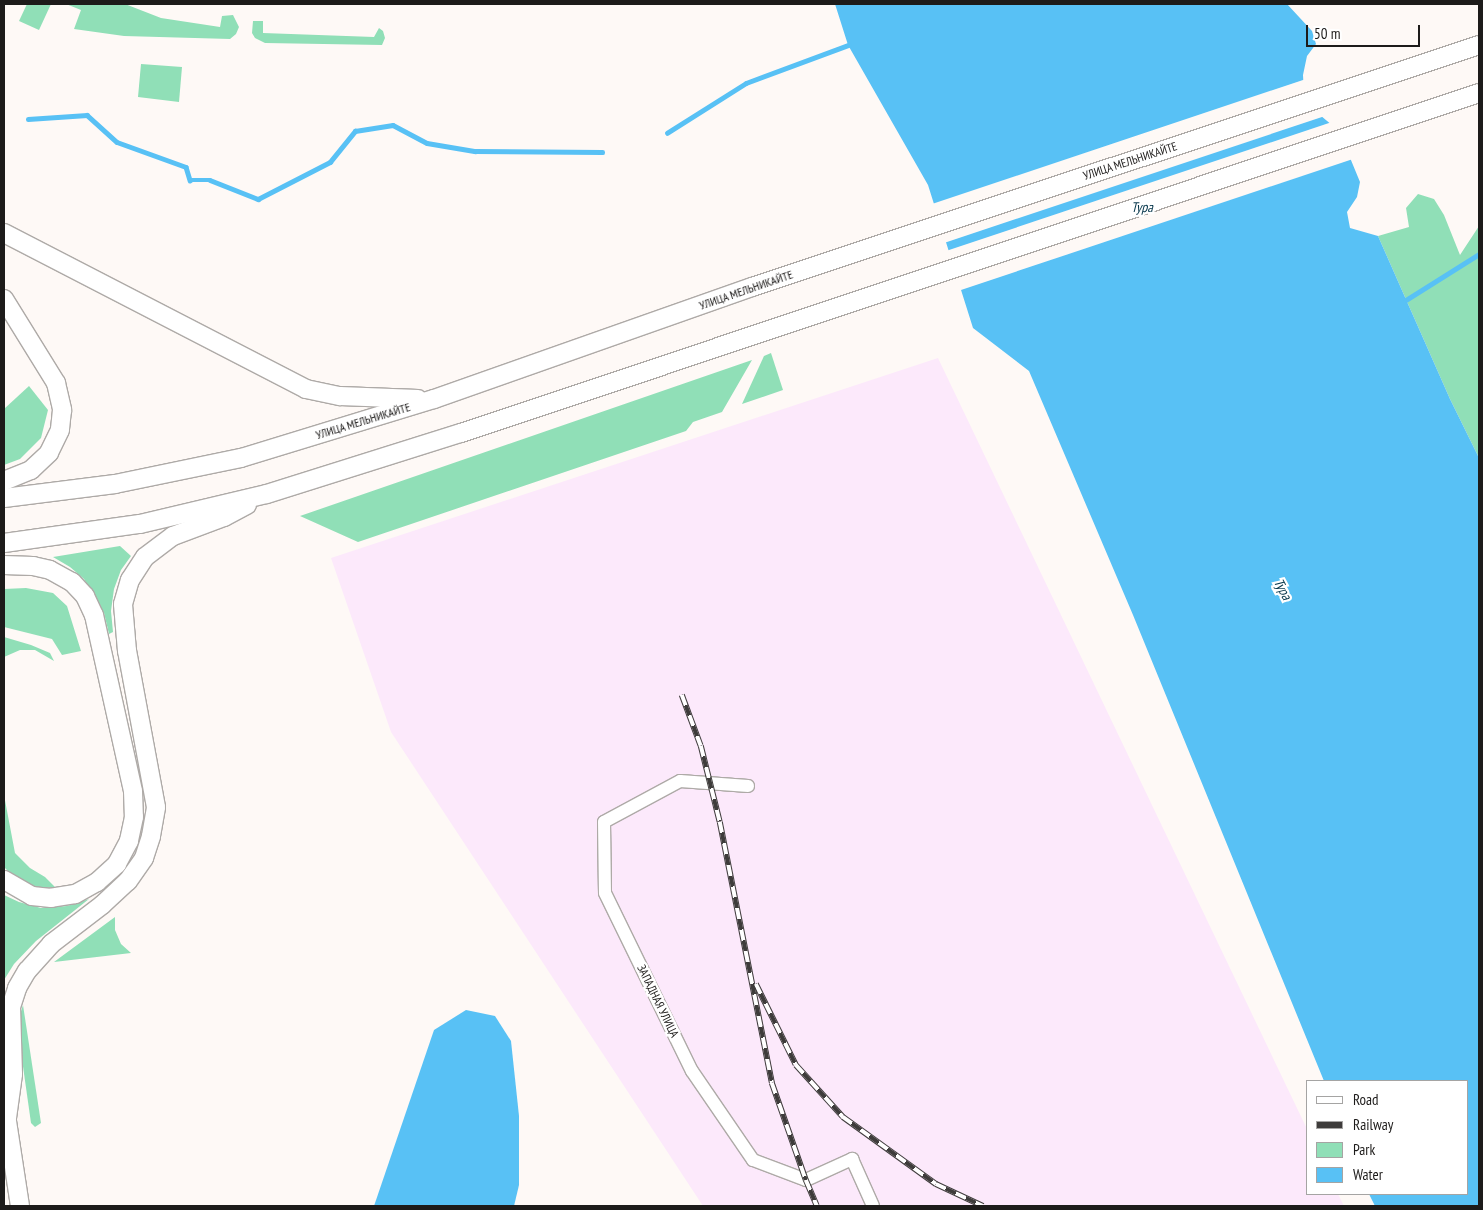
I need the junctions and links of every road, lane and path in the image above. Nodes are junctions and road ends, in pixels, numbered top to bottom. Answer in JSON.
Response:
{"nodes":[{"id":1,"x":1479,"y":44,"type":"edge"},
{"id":2,"x":1479,"y":93,"type":"edge"},
{"id":3,"x":4,"y":233,"type":"edge"},
{"id":4,"x":4,"y":299,"type":"edge"},
{"id":5,"x":434,"y":399,"type":"junction"},
{"id":6,"x":4,"y":482,"type":"edge"},
{"id":7,"x":267,"y":494,"type":"junction"},
{"id":8,"x":4,"y":498,"type":"edge"},
{"id":9,"x":4,"y":543,"type":"edge"},
{"id":10,"x":4,"y":565,"type":"edge"},
{"id":11,"x":748,"y":786,"type":"dead end"},
{"id":12,"x":4,"y":880,"type":"edge"},
{"id":13,"x":4,"y":1097,"type":"edge"},
{"id":14,"x":5,"y":1114,"type":"edge"},
{"id":15,"x":20,"y":1206,"type":"edge"},
{"id":16,"x":873,"y":1206,"type":"edge"}],
"edges":[{"from":1,"to":5,"type":"main road","name":"УЛИЦА МЕЛЬНИКАЙТЕ"},
{"from":2,"to":7,"type":"main road"},
{"from":3,"to":5,"type":"main road"},
{"from":4,"to":6,"type":"main road"},
{"from":5,"to":8,"type":"main road","name":"УЛИЦА МЕЛЬНИКАЙТЕ"},
{"from":7,"to":9,"type":"main road"},
{"from":7,"to":14,"type":"main road"},
{"from":10,"to":12,"type":"main road"},
{"from":11,"to":16,"type":"street","name":"ЗАПАДНАЯ УЛИЦА"},
{"from":13,"to":14,"type":"main road"},
{"from":14,"to":15,"type":"main road"}]}
